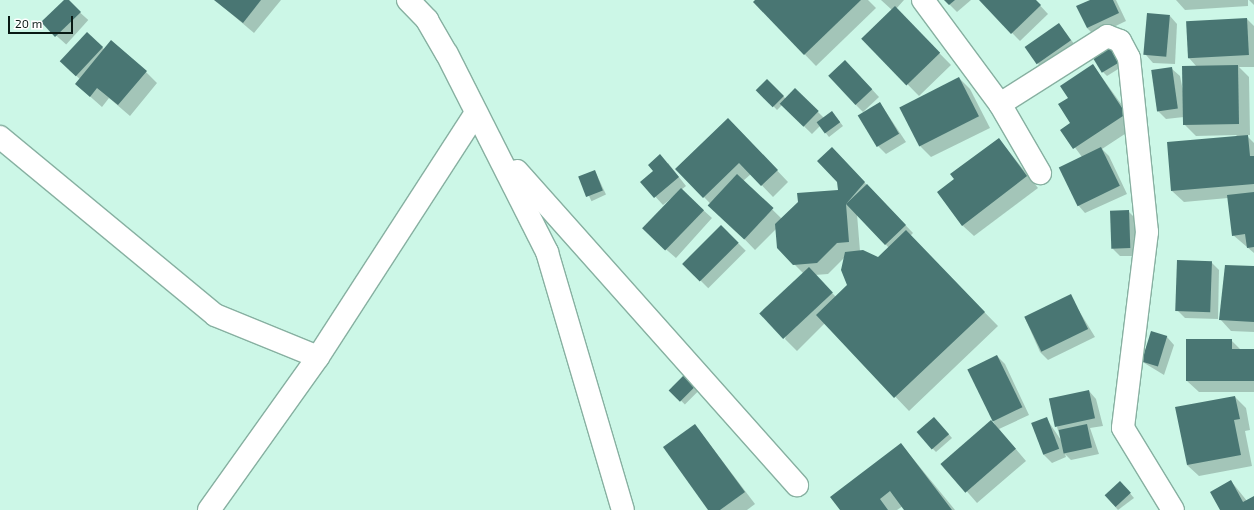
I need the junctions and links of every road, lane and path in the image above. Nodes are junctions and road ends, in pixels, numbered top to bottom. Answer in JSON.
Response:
{"nodes":[{"id":1,"x":408,"y":0,"type":"edge"},
{"id":2,"x":923,"y":0,"type":"edge"},
{"id":3,"x":1000,"y":104,"type":"junction"},
{"id":4,"x":476,"y":113,"type":"junction"},
{"id":5,"x":0,"y":137,"type":"edge"},
{"id":6,"x":494,"y":145,"type":"junction"},
{"id":7,"x":1040,"y":173,"type":"dead end"},
{"id":8,"x":318,"y":357,"type":"junction"},
{"id":9,"x":797,"y":485,"type":"dead end"},
{"id":10,"x":209,"y":510,"type":"edge"},
{"id":11,"x":623,"y":510,"type":"edge"},
{"id":12,"x":1173,"y":510,"type":"edge"}],
"edges":[{"from":1,"to":4,"type":"street"},
{"from":2,"to":3,"type":"street"},
{"from":3,"to":7,"type":"street"},
{"from":3,"to":12,"type":"street"},
{"from":4,"to":6,"type":"street"},
{"from":4,"to":8,"type":"street"},
{"from":5,"to":8,"type":"street"},
{"from":6,"to":9,"type":"street"},
{"from":6,"to":11,"type":"street"},
{"from":8,"to":10,"type":"street"}]}
